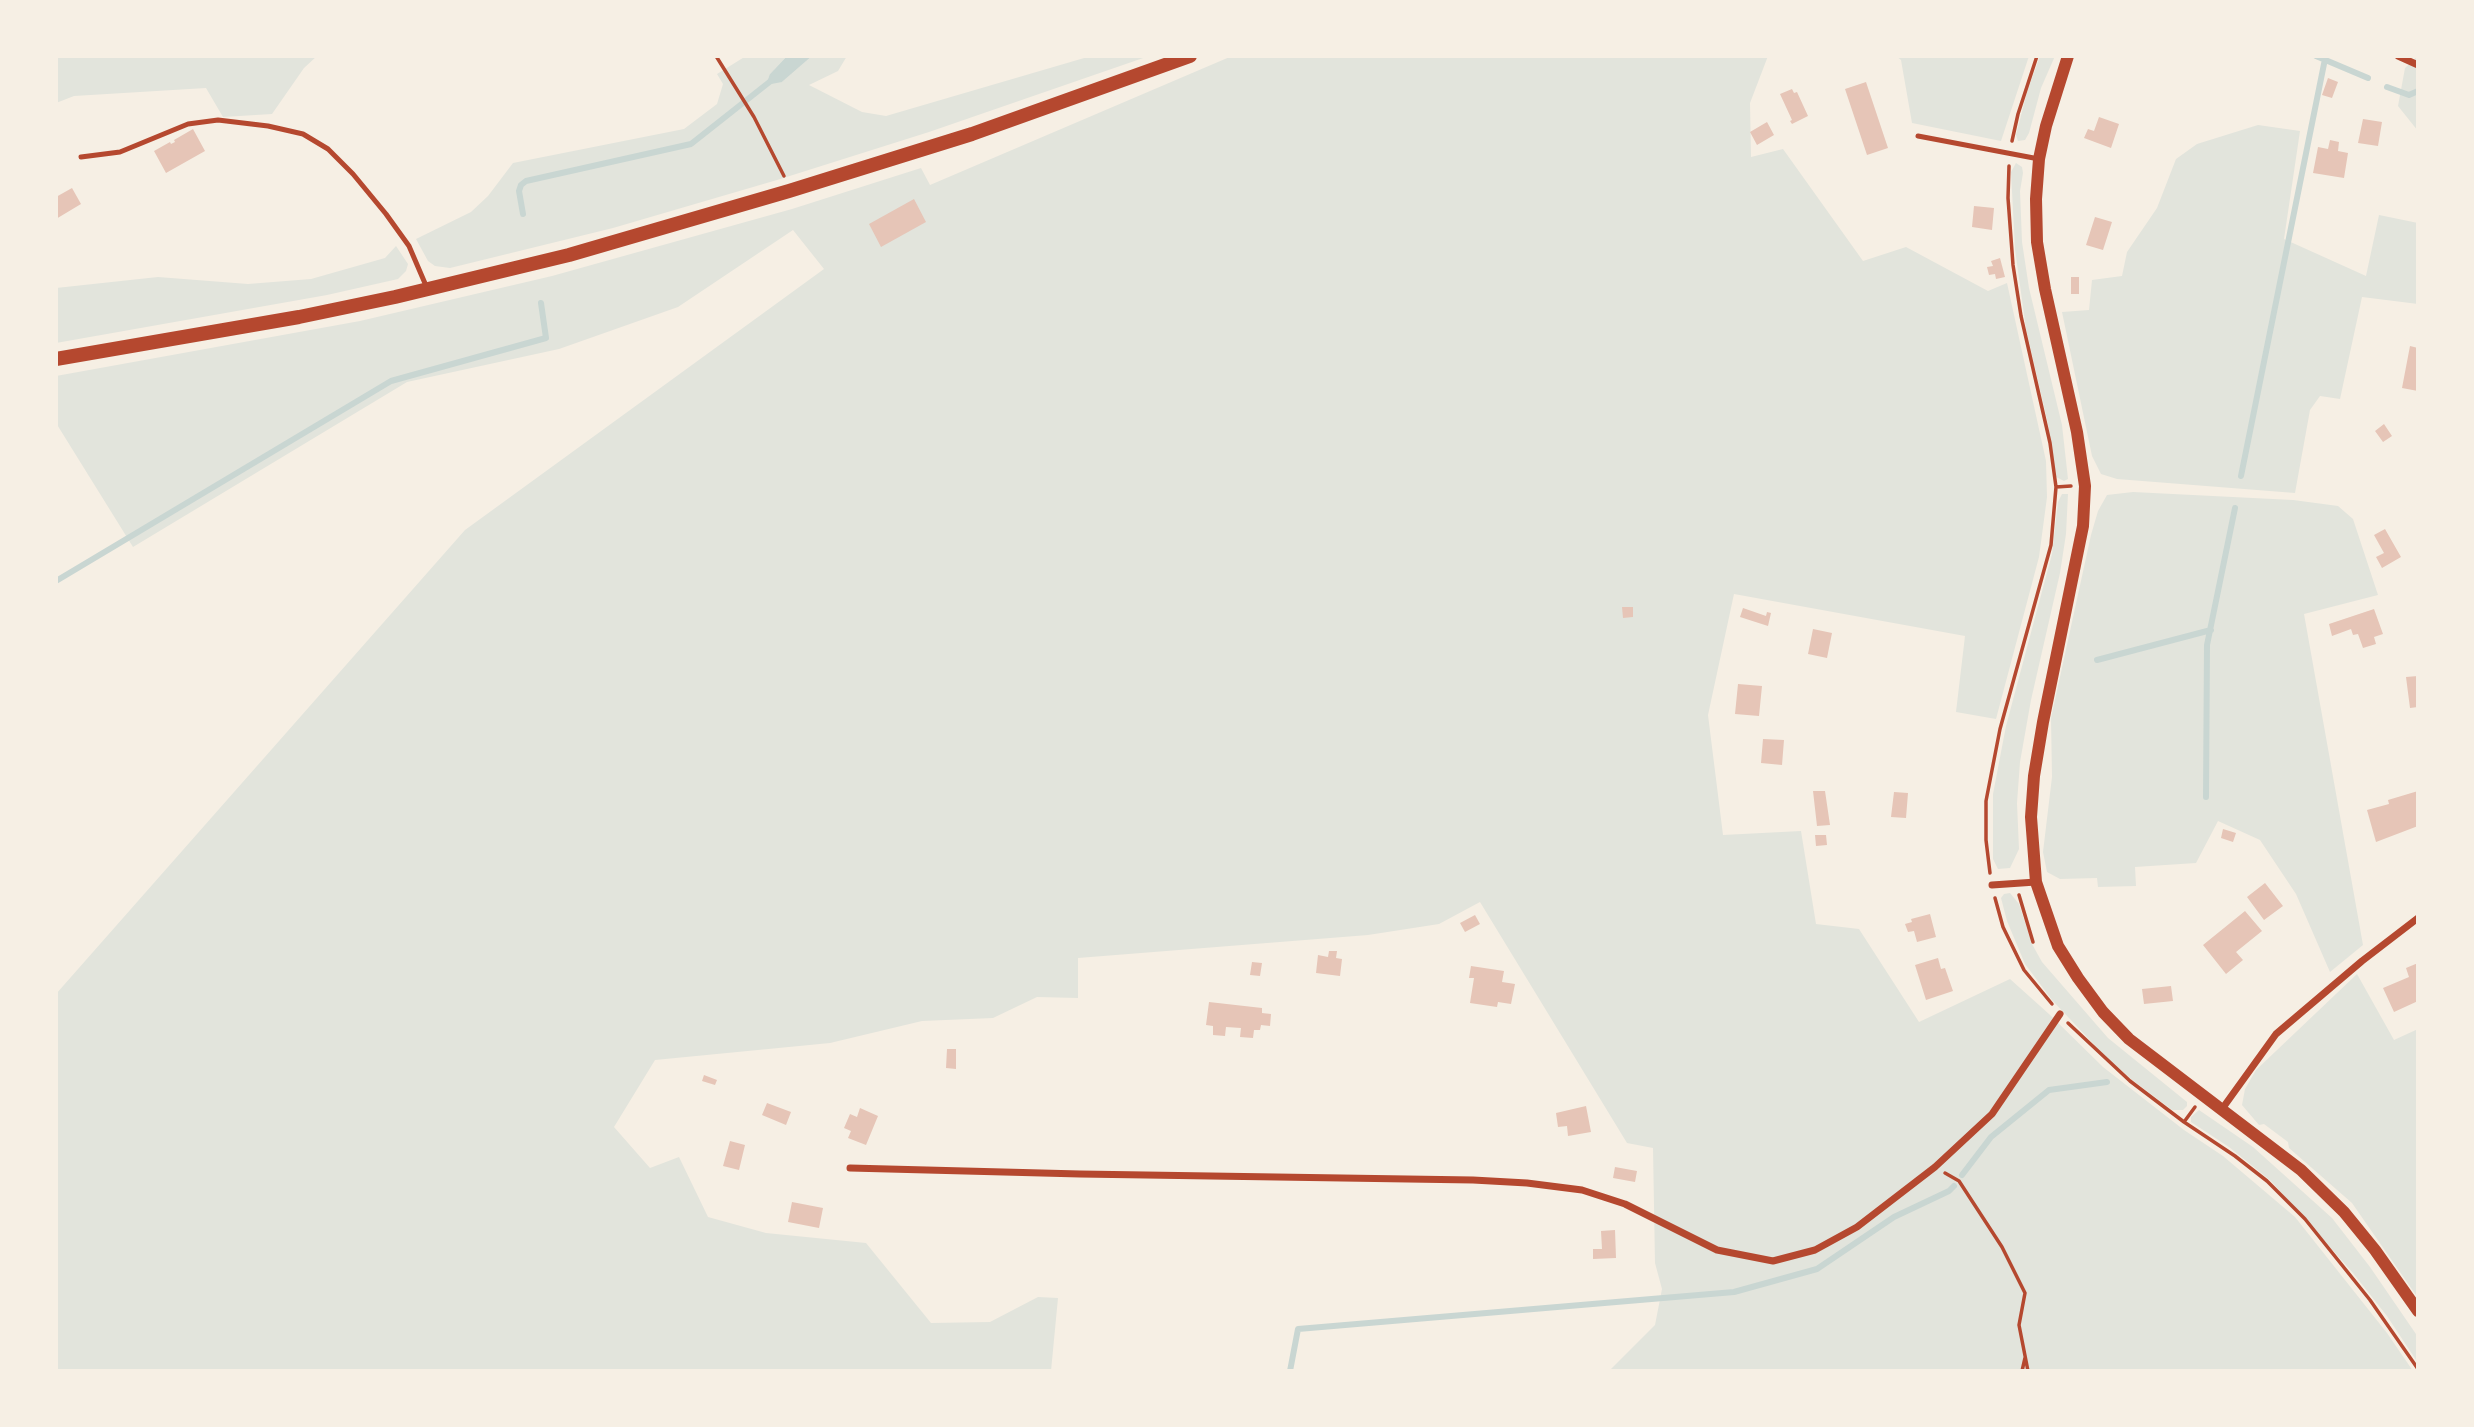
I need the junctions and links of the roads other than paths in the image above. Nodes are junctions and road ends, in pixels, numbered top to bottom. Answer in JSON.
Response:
{"nodes":[{"id":1,"x":1190,"y":56,"type":"edge"},
{"id":2,"x":2068,"y":56,"type":"edge"},
{"id":3,"x":2398,"y":56,"type":"edge"},
{"id":4,"x":2418,"y":65,"type":"edge"},
{"id":5,"x":1918,"y":136,"type":"dead end"},
{"id":6,"x":80,"y":157,"type":"dead end"},
{"id":7,"x":2039,"y":159,"type":"junction"},
{"id":8,"x":427,"y":289,"type":"junction"},
{"id":9,"x":56,"y":359,"type":"edge"},
{"id":10,"x":2036,"y":882,"type":"junction"},
{"id":11,"x":1992,"y":885,"type":"dead end"},
{"id":12,"x":2418,"y":918,"type":"edge"},
{"id":13,"x":2060,"y":1014,"type":"road end"},
{"id":14,"x":2222,"y":1109,"type":"junction"},
{"id":15,"x":850,"y":1168,"type":"dead end"},
{"id":16,"x":2418,"y":1311,"type":"edge"}],
"edges":[{"from":1,"to":8,"type":"main road"},
{"from":2,"to":7,"type":"street"},
{"from":3,"to":4,"type":"street"},
{"from":5,"to":7,"type":"lane"},
{"from":6,"to":8,"type":"lane"},
{"from":7,"to":10,"type":"street"},
{"from":8,"to":9,"type":"main road"},
{"from":10,"to":11,"type":"street"},
{"from":10,"to":14,"type":"street"},
{"from":12,"to":14,"type":"street"},
{"from":13,"to":15,"type":"street"},
{"from":14,"to":16,"type":"street"}]}
